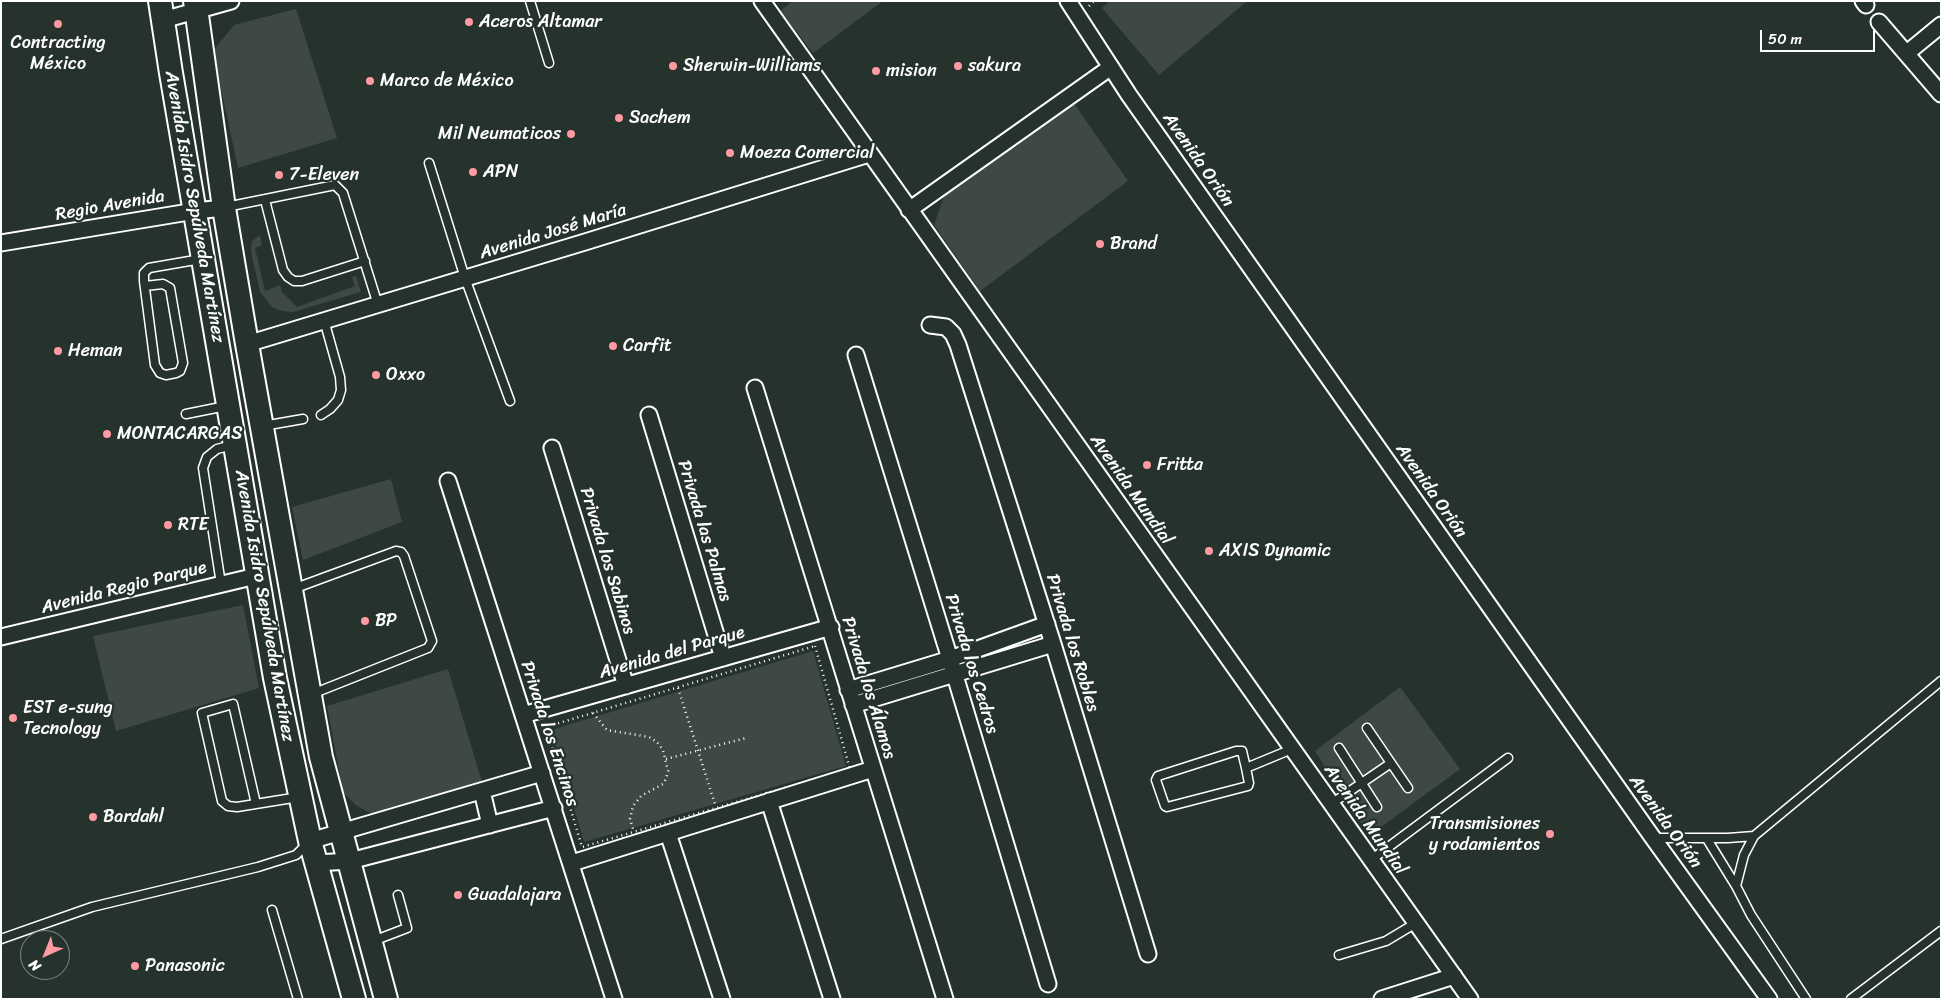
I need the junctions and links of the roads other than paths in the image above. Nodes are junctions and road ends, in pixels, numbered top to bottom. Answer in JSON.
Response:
{"nodes":[{"id":1,"x":231,"y":1,"type":"edge"},
{"id":2,"x":530,"y":1,"type":"edge"},
{"id":3,"x":762,"y":1,"type":"edge"},
{"id":4,"x":1068,"y":1,"type":"edge"},
{"id":5,"x":196,"y":6,"type":"edge"},
{"id":6,"x":161,"y":11,"type":"edge"},
{"id":7,"x":1879,"y":22,"type":"dead end"},
{"id":8,"x":1941,"y":25,"type":"edge"},
{"id":9,"x":1907,"y":53,"type":"junction"},
{"id":10,"x":549,"y":62,"type":"dead end"},
{"id":11,"x":1111,"y":66,"type":"junction"},
{"id":12,"x":1941,"y":94,"type":"edge"},
{"id":13,"x":869,"y":154,"type":"junction"},
{"id":14,"x":429,"y":163,"type":"dead end"},
{"id":15,"x":265,"y":200,"type":"junction"},
{"id":16,"x":224,"y":208,"type":"junction"},
{"id":17,"x":909,"y":210,"type":"junction"},
{"id":18,"x":195,"y":211,"type":"junction"},
{"id":19,"x":1,"y":244,"type":"edge"},
{"id":20,"x":203,"y":259,"type":"junction"},
{"id":21,"x":365,"y":260,"type":"junction"},
{"id":22,"x":464,"y":278,"type":"junction"},
{"id":23,"x":145,"y":286,"type":"junction"},
{"id":24,"x":378,"y":305,"type":"junction"},
{"id":25,"x":324,"y":320,"type":"junction"},
{"id":26,"x":930,"y":325,"type":"dead end"},
{"id":27,"x":247,"y":344,"type":"junction"},
{"id":28,"x":856,"y":356,"type":"dead end"},
{"id":29,"x":755,"y":388,"type":"dead end"},
{"id":30,"x":510,"y":401,"type":"dead end"},
{"id":31,"x":228,"y":406,"type":"junction"},
{"id":32,"x":186,"y":414,"type":"dead end"},
{"id":33,"x":320,"y":415,"type":"dead end"},
{"id":34,"x":649,"y":415,"type":"dead end"},
{"id":35,"x":303,"y":419,"type":"dead end"},
{"id":36,"x":261,"y":426,"type":"junction"},
{"id":37,"x":234,"y":444,"type":"junction"},
{"id":38,"x":552,"y":448,"type":"dead end"},
{"id":39,"x":448,"y":481,"type":"dead end"},
{"id":40,"x":256,"y":576,"type":"junction"},
{"id":41,"x":221,"y":584,"type":"junction"},
{"id":42,"x":291,"y":590,"type":"junction"},
{"id":43,"x":1047,"y":624,"type":"junction"},
{"id":44,"x":831,"y":627,"type":"junction"},
{"id":45,"x":1,"y":637,"type":"edge"},
{"id":46,"x":1053,"y":644,"type":"junction"},
{"id":47,"x":723,"y":658,"type":"junction"},
{"id":48,"x":950,"y":659,"type":"junction"},
{"id":49,"x":954,"y":674,"type":"junction"},
{"id":50,"x":1941,"y":682,"type":"edge"},
{"id":51,"x":626,"y":686,"type":"junction"},
{"id":52,"x":848,"y":690,"type":"junction"},
{"id":53,"x":310,"y":695,"type":"junction"},
{"id":54,"x":853,"y":705,"type":"junction"},
{"id":55,"x":523,"y":715,"type":"junction"},
{"id":56,"x":1367,"y":728,"type":"dead end"},
{"id":57,"x":1339,"y":748,"type":"dead end"},
{"id":58,"x":1292,"y":749,"type":"junction"},
{"id":59,"x":1508,"y":758,"type":"dead end"},
{"id":60,"x":1391,"y":763,"type":"junction"},
{"id":61,"x":1246,"y":768,"type":"junction"},
{"id":62,"x":873,"y":769,"type":"junction"},
{"id":63,"x":542,"y":773,"type":"junction"},
{"id":64,"x":1362,"y":784,"type":"junction"},
{"id":65,"x":1408,"y":788,"type":"dead end"},
{"id":66,"x":482,"y":791,"type":"junction"},
{"id":67,"x":300,"y":796,"type":"junction"},
{"id":68,"x":768,"y":802,"type":"junction"},
{"id":69,"x":256,"y":804,"type":"junction"},
{"id":70,"x":1331,"y":804,"type":"junction"},
{"id":71,"x":1378,"y":807,"type":"dead end"},
{"id":72,"x":554,"y":808,"type":"junction"},
{"id":73,"x":490,"y":825,"type":"junction"},
{"id":74,"x":340,"y":832,"type":"junction"},
{"id":75,"x":668,"y":833,"type":"junction"},
{"id":76,"x":1754,"y":836,"type":"junction"},
{"id":77,"x":1653,"y":838,"type":"junction"},
{"id":78,"x":1707,"y":839,"type":"junction"},
{"id":79,"x":307,"y":856,"type":"junction"},
{"id":80,"x":1371,"y":860,"type":"junction"},
{"id":81,"x":350,"y":861,"type":"junction"},
{"id":82,"x":572,"y":863,"type":"junction"},
{"id":83,"x":1736,"y":886,"type":"junction"},
{"id":84,"x":398,"y":896,"type":"dead end"},
{"id":85,"x":272,"y":910,"type":"dead end"},
{"id":86,"x":1416,"y":923,"type":"junction"},
{"id":87,"x":1941,"y":931,"type":"edge"},
{"id":88,"x":1,"y":939,"type":"edge"},
{"id":89,"x":371,"y":942,"type":"junction"},
{"id":90,"x":1148,"y":954,"type":"dead end"},
{"id":91,"x":1339,"y":955,"type":"dead end"},
{"id":92,"x":1454,"y":976,"type":"junction"},
{"id":93,"x":1048,"y":984,"type":"dead end"},
{"id":94,"x":298,"y":999,"type":"edge"},
{"id":95,"x":354,"y":999,"type":"edge"},
{"id":96,"x":386,"y":999,"type":"edge"},
{"id":97,"x":614,"y":999,"type":"edge"},
{"id":98,"x":722,"y":999,"type":"edge"},
{"id":99,"x":832,"y":999,"type":"edge"},
{"id":100,"x":945,"y":999,"type":"edge"},
{"id":101,"x":1382,"y":999,"type":"edge"},
{"id":102,"x":1470,"y":999,"type":"edge"},
{"id":103,"x":1769,"y":999,"type":"edge"},
{"id":104,"x":1806,"y":999,"type":"edge"},
{"id":105,"x":1851,"y":999,"type":"edge"}],
"edges":[{"from":1,"to":5,"type":"street"},
{"from":2,"to":10,"type":"lane"},
{"from":3,"to":13,"type":"street","name":"Avenida Mundial"},
{"from":4,"to":11,"type":"street","name":"Avenida Orión"},
{"from":5,"to":6,"type":"street"},
{"from":5,"to":16,"type":"main road","name":"Avenida Isidro Sepúlveda Martínez"},
{"from":6,"to":18,"type":"main road","name":"Avenida Isidro Sepúlveda Martínez"},
{"from":7,"to":9,"type":"street"},
{"from":8,"to":9,"type":"street"},
{"from":9,"to":12,"type":"street"},
{"from":11,"to":17,"type":"street"},
{"from":11,"to":77,"type":"street","name":"Avenida Orión"},
{"from":13,"to":17,"type":"street","name":"Avenida Mundial"},
{"from":13,"to":22,"type":"street","name":"Avenida José María"},
{"from":14,"to":22,"type":"lane"},
{"from":15,"to":16,"type":"lane"},
{"from":15,"to":21,"type":"lane"},
{"from":15,"to":21,"type":"lane"},
{"from":16,"to":18,"type":"street","name":"Regio Avenida"},
{"from":16,"to":27,"type":"main road","name":"Avenida Isidro Sepúlveda Martínez"},
{"from":17,"to":58,"type":"street","name":"Avenida Mundial"},
{"from":18,"to":19,"type":"street","name":"Regio Avenida"},
{"from":18,"to":20,"type":"main road","name":"Avenida Isidro Sepúlveda Martínez"},
{"from":20,"to":23,"type":"lane"},
{"from":20,"to":31,"type":"main road","name":"Avenida Isidro Sepúlveda Martínez"},
{"from":21,"to":24,"type":"lane"},
{"from":22,"to":24,"type":"street","name":"Avenida José María"},
{"from":22,"to":30,"type":"lane"},
{"from":23,"to":23,"type":"lane"},
{"from":24,"to":25,"type":"street","name":"Avenida José María"},
{"from":25,"to":27,"type":"street","name":"Avenida José María"},
{"from":25,"to":33,"type":"lane"},
{"from":26,"to":43,"type":"street","name":"Privada los Robles"},
{"from":27,"to":36,"type":"main road","name":"Avenida Isidro Sepúlveda Martínez"},
{"from":28,"to":48,"type":"street","name":"Privada los Cedros"},
{"from":29,"to":44,"type":"street","name":"Privada los Álamos"},
{"from":31,"to":32,"type":"lane"},
{"from":31,"to":37,"type":"main road","name":"Avenida Isidro Sepúlveda Martínez"},
{"from":34,"to":47,"type":"street","name":"Privada las Palmas"},
{"from":35,"to":36,"type":"lane"},
{"from":36,"to":42,"type":"main road","name":"Avenida Isidro Sepúlveda Martínez"},
{"from":37,"to":40,"type":"main road","name":"Avenida Isidro Sepúlveda Martínez"},
{"from":37,"to":41,"type":"lane"},
{"from":38,"to":51,"type":"street","name":"Privada los Sabinos"},
{"from":39,"to":55,"type":"street","name":"Privada los Encinos"},
{"from":40,"to":41,"type":"street","name":"Avenida Regio Parque"},
{"from":40,"to":67,"type":"main road","name":"Avenida Isidro Sepúlveda Martínez"},
{"from":41,"to":45,"type":"street","name":"Avenida Regio Parque"},
{"from":42,"to":53,"type":"main road","name":"Avenida Isidro Sepúlveda Martínez"},
{"from":42,"to":53,"type":"lane"},
{"from":43,"to":46,"type":"street","name":"Privada los Robles"},
{"from":43,"to":48,"type":"street"},
{"from":44,"to":47,"type":"street","name":"Avenida del Parque"},
{"from":44,"to":52,"type":"street","name":"Privada los Álamos"},
{"from":46,"to":49,"type":"street"},
{"from":46,"to":90,"type":"street","name":"Privada los Robles"},
{"from":47,"to":51,"type":"street","name":"Avenida del Parque"},
{"from":48,"to":49,"type":"street","name":"Privada los Cedros"},
{"from":48,"to":52,"type":"street"},
{"from":49,"to":54,"type":"street"},
{"from":49,"to":93,"type":"street","name":"Privada los Cedros"},
{"from":50,"to":76,"type":"lane"},
{"from":51,"to":55,"type":"street","name":"Avenida del Parque"},
{"from":52,"to":54,"type":"street","name":"Privada los Álamos"},
{"from":53,"to":74,"type":"main road","name":"Avenida Isidro Sepúlveda Martínez"},
{"from":54,"to":62,"type":"street","name":"Privada los Álamos"},
{"from":55,"to":63,"type":"street","name":"Privada los Encinos"},
{"from":56,"to":60,"type":"lane"},
{"from":57,"to":64,"type":"lane"},
{"from":58,"to":61,"type":"lane"},
{"from":58,"to":70,"type":"street","name":"Avenida Mundial"},
{"from":59,"to":80,"type":"lane"},
{"from":60,"to":64,"type":"lane"},
{"from":60,"to":65,"type":"lane"},
{"from":61,"to":61,"type":"lane"},
{"from":62,"to":68,"type":"street"},
{"from":62,"to":100,"type":"street","name":"Privada los Álamos"},
{"from":63,"to":66,"type":"street"},
{"from":63,"to":72,"type":"street","name":"Privada los Encinos"},
{"from":64,"to":70,"type":"lane"},
{"from":64,"to":71,"type":"lane"},
{"from":66,"to":73,"type":"street"},
{"from":66,"to":74,"type":"street"},
{"from":67,"to":69,"type":"lane"},
{"from":67,"to":79,"type":"main road","name":"Avenida Isidro Sepúlveda Martínez"},
{"from":68,"to":75,"type":"street"},
{"from":68,"to":99,"type":"street"},
{"from":69,"to":69,"type":"lane"},
{"from":70,"to":80,"type":"street","name":"Avenida Mundial"},
{"from":72,"to":73,"type":"street"},
{"from":72,"to":82,"type":"street","name":"Privada los Encinos"},
{"from":73,"to":81,"type":"street"},
{"from":74,"to":79,"type":"street"},
{"from":74,"to":81,"type":"main road","name":"Avenida Isidro Sepúlveda Martínez"},
{"from":75,"to":82,"type":"street"},
{"from":75,"to":98,"type":"street"},
{"from":76,"to":78,"type":"lane"},
{"from":76,"to":83,"type":"lane"},
{"from":77,"to":78,"type":"lane"},
{"from":77,"to":103,"type":"street","name":"Avenida Orión"},
{"from":78,"to":83,"type":"lane"},
{"from":79,"to":81,"type":"street"},
{"from":79,"to":88,"type":"lane"},
{"from":79,"to":95,"type":"main road","name":"Avenida Isidro Sepúlveda Martínez"},
{"from":80,"to":86,"type":"street","name":"Avenida Mundial"},
{"from":81,"to":89,"type":"main road","name":"Avenida Isidro Sepúlveda Martínez"},
{"from":82,"to":97,"type":"street","name":"Privada los Encinos"},
{"from":83,"to":104,"type":"lane"},
{"from":84,"to":89,"type":"lane"},
{"from":85,"to":94,"type":"lane"},
{"from":86,"to":91,"type":"lane"},
{"from":86,"to":92,"type":"street","name":"Avenida Mundial"},
{"from":87,"to":105,"type":"lane"},
{"from":89,"to":96,"type":"main road","name":"Avenida Isidro Sepúlveda Martínez"},
{"from":92,"to":101,"type":"street"},
{"from":92,"to":102,"type":"street","name":"Avenida Mundial"}]}
